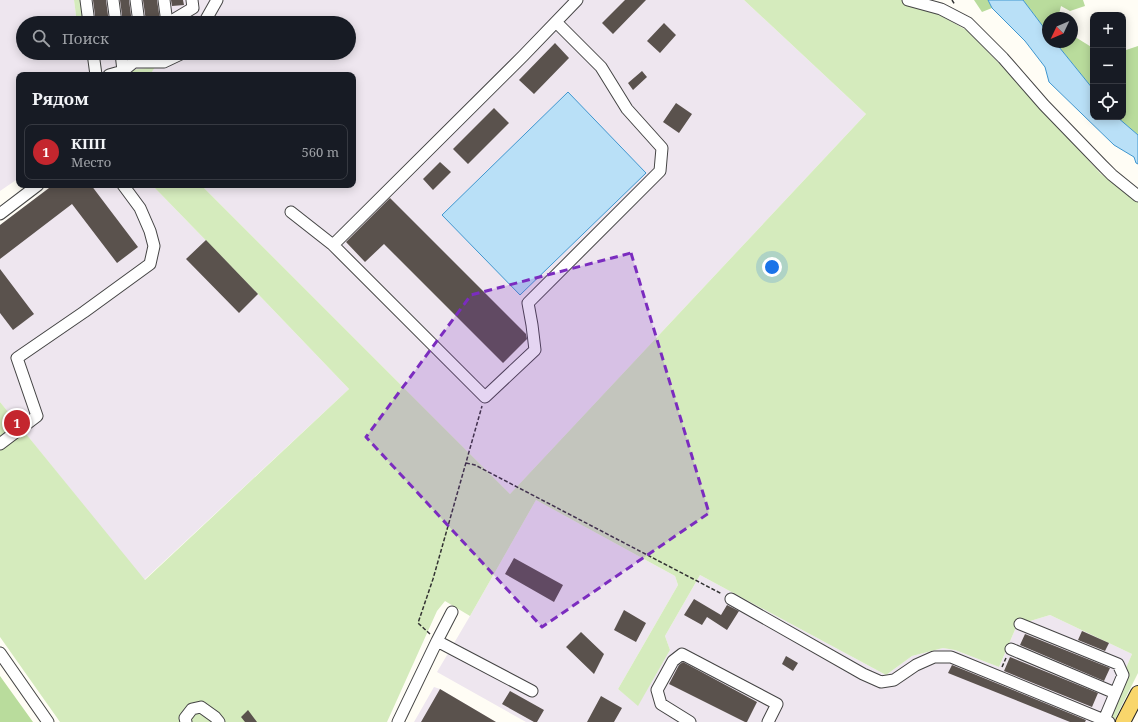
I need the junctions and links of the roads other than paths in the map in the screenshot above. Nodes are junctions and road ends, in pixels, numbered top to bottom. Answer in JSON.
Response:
{"nodes":[{"id":1,"x":86,"y":0,"type":"edge"},
{"id":2,"x":113,"y":0,"type":"edge"},
{"id":3,"x":136,"y":0,"type":"edge"},
{"id":4,"x":164,"y":0,"type":"edge"},
{"id":5,"x":217,"y":0,"type":"edge"},
{"id":6,"x":577,"y":0,"type":"edge"},
{"id":7,"x":908,"y":0,"type":"edge"},
{"id":8,"x":194,"y":3,"type":"edge"},
{"id":9,"x":88,"y":16,"type":"edge"},
{"id":10,"x":115,"y":16,"type":"edge"},
{"id":11,"x":138,"y":16,"type":"edge"},
{"id":12,"x":167,"y":16,"type":"edge"},
{"id":13,"x":177,"y":16,"type":"edge"},
{"id":14,"x":208,"y":16,"type":"edge"},
{"id":15,"x":556,"y":22,"type":"junction"},
{"id":16,"x":94,"y":60,"type":"edge"},
{"id":17,"x":121,"y":60,"type":"edge"},
{"id":18,"x":129,"y":60,"type":"edge"},
{"id":19,"x":168,"y":60,"type":"edge"},
{"id":20,"x":96,"y":72,"type":"edge"},
{"id":21,"x":122,"y":72,"type":"edge"},
{"id":22,"x":123,"y":72,"type":"edge"},
{"id":23,"x":123,"y":72,"type":"edge"},
{"id":24,"x":34,"y":188,"type":"edge"},
{"id":25,"x":125,"y":188,"type":"edge"},
{"id":26,"x":1138,"y":196,"type":"edge"},
{"id":27,"x":291,"y":212,"type":"dead end"},
{"id":28,"x":0,"y":214,"type":"edge"},
{"id":29,"x":332,"y":245,"type":"junction"},
{"id":30,"x":0,"y":444,"type":"edge"},
{"id":31,"x":731,"y":599,"type":"road end"},
{"id":32,"x":452,"y":612,"type":"dead end"},
{"id":33,"x":1020,"y":624,"type":"dead end"},
{"id":34,"x":437,"y":641,"type":"junction"},
{"id":35,"x":1011,"y":649,"type":"dead end"},
{"id":36,"x":0,"y":653,"type":"edge"},
{"id":37,"x":532,"y":691,"type":"dead end"},
{"id":38,"x":1115,"y":693,"type":"junction"},
{"id":39,"x":1138,"y":693,"type":"edge"},
{"id":40,"x":1106,"y":721,"type":"edge"},
{"id":41,"x":48,"y":722,"type":"edge"},
{"id":42,"x":186,"y":722,"type":"edge"},
{"id":43,"x":219,"y":722,"type":"edge"},
{"id":44,"x":398,"y":722,"type":"edge"},
{"id":45,"x":690,"y":722,"type":"edge"},
{"id":46,"x":768,"y":722,"type":"edge"},
{"id":47,"x":1123,"y":722,"type":"edge"}],
"edges":[{"from":1,"to":9,"type":"street"},
{"from":2,"to":10,"type":"street"},
{"from":3,"to":11,"type":"street"},
{"from":4,"to":12,"type":"street"},
{"from":5,"to":14,"type":"street"},
{"from":6,"to":15,"type":"street"},
{"from":7,"to":26,"type":"street"},
{"from":8,"to":13,"type":"street"},
{"from":15,"to":29,"type":"street"},
{"from":15,"to":29,"type":"street"},
{"from":16,"to":20,"type":"street"},
{"from":17,"to":21,"type":"street"},
{"from":18,"to":22,"type":"street"},
{"from":19,"to":23,"type":"street"},
{"from":24,"to":28,"type":"street"},
{"from":25,"to":30,"type":"street"},
{"from":27,"to":29,"type":"street"},
{"from":31,"to":40,"type":"street"},
{"from":32,"to":34,"type":"street"},
{"from":33,"to":38,"type":"street"},
{"from":34,"to":37,"type":"street"},
{"from":34,"to":44,"type":"street"},
{"from":35,"to":38,"type":"street"},
{"from":36,"to":41,"type":"street"},
{"from":38,"to":40,"type":"street"},
{"from":39,"to":47,"type":"main road"},
{"from":42,"to":43,"type":"street"},
{"from":45,"to":46,"type":"street"}]}
